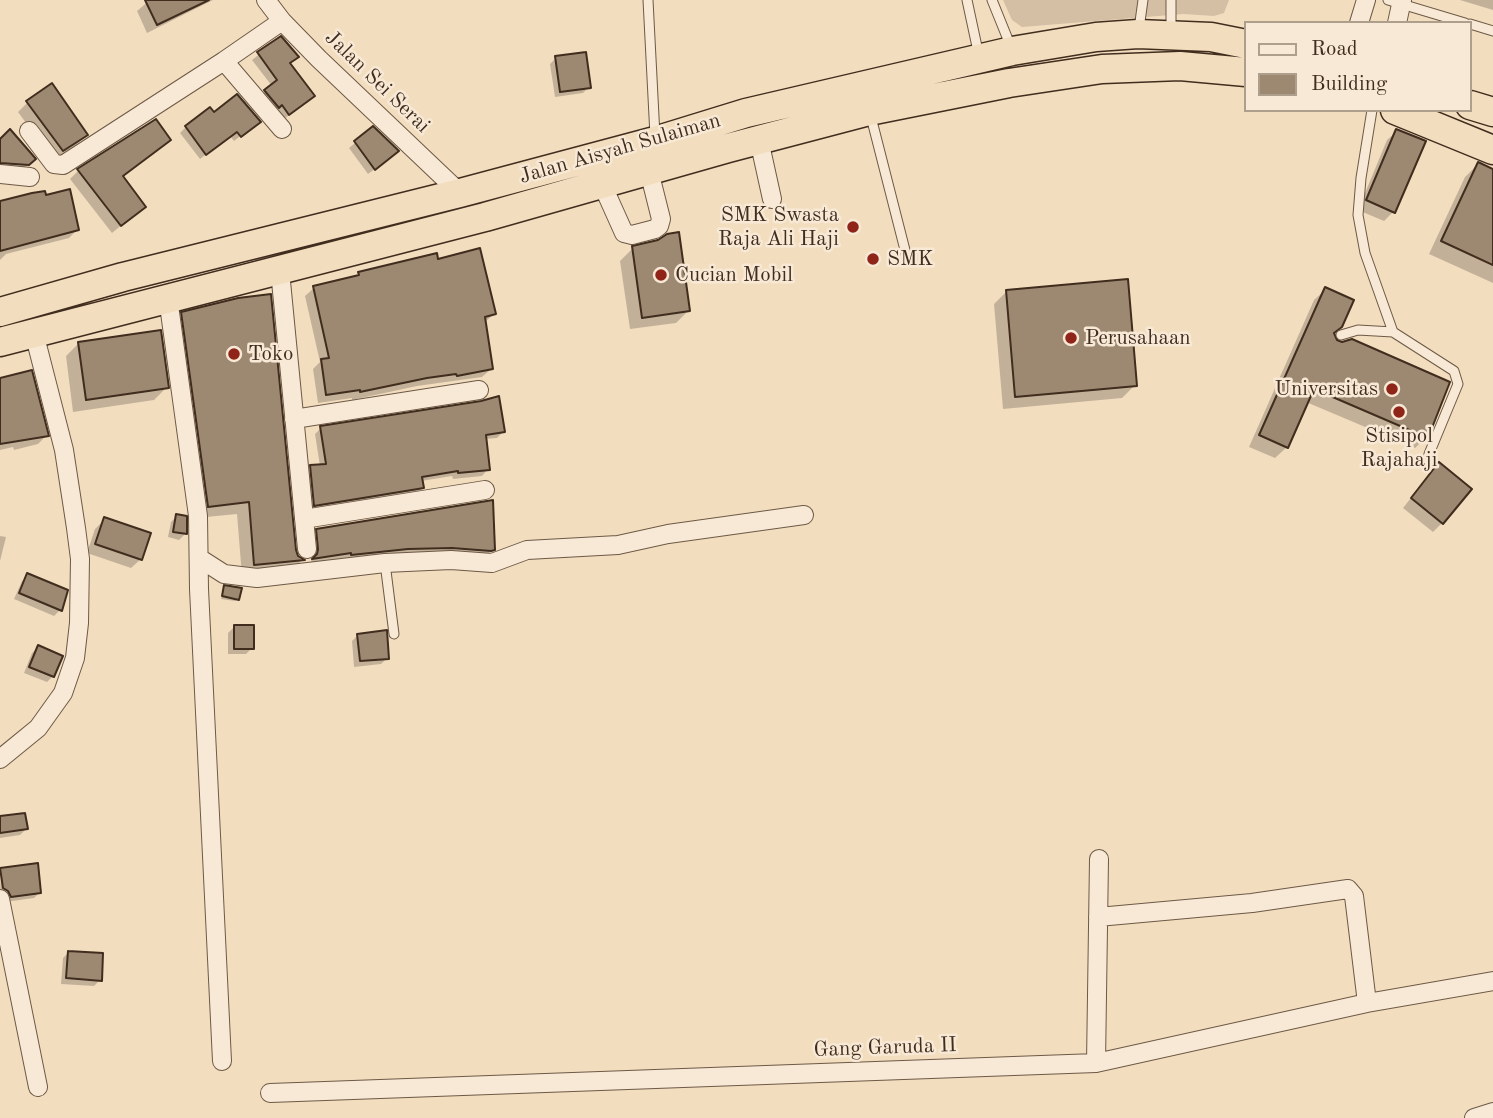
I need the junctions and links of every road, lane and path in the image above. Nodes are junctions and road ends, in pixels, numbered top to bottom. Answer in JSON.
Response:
{"nodes":[{"id":1,"x":266,"y":0,"type":"edge"},
{"id":2,"x":649,"y":0,"type":"edge"},
{"id":3,"x":967,"y":0,"type":"edge"},
{"id":4,"x":992,"y":0,"type":"edge"},
{"id":5,"x":1143,"y":0,"type":"edge"},
{"id":6,"x":1171,"y":0,"type":"edge"},
{"id":7,"x":1366,"y":0,"type":"edge"},
{"id":8,"x":1397,"y":1,"type":"edge"},
{"id":9,"x":282,"y":21,"type":"junction"},
{"id":10,"x":1360,"y":21,"type":"edge"},
{"id":11,"x":1396,"y":21,"type":"edge"},
{"id":12,"x":1462,"y":21,"type":"edge"},
{"id":13,"x":1472,"y":24,"type":"edge"},
{"id":14,"x":1493,"y":31,"type":"edge"},
{"id":15,"x":1138,"y":34,"type":"junction"},
{"id":16,"x":1171,"y":35,"type":"junction"},
{"id":17,"x":1244,"y":44,"type":"edge"},
{"id":18,"x":1012,"y":51,"type":"junction"},
{"id":19,"x":979,"y":58,"type":"junction"},
{"id":20,"x":224,"y":61,"type":"junction"},
{"id":21,"x":1244,"y":72,"type":"edge"},
{"id":22,"x":1472,"y":106,"type":"edge"},
{"id":23,"x":851,"y":107,"type":"junction"},
{"id":24,"x":1372,"y":112,"type":"edge"},
{"id":25,"x":1400,"y":112,"type":"edge"},
{"id":26,"x":1493,"y":112,"type":"edge"},
{"id":27,"x":282,"y":129,"type":"dead end"},
{"id":28,"x":29,"y":131,"type":"dead end"},
{"id":29,"x":759,"y":140,"type":"junction"},
{"id":30,"x":655,"y":141,"type":"junction"},
{"id":31,"x":1493,"y":150,"type":"edge"},
{"id":32,"x":649,"y":171,"type":"junction"},
{"id":33,"x":0,"y":174,"type":"edge"},
{"id":34,"x":30,"y":177,"type":"dead end"},
{"id":35,"x":602,"y":184,"type":"junction"},
{"id":36,"x":460,"y":194,"type":"junction"},
{"id":37,"x":772,"y":199,"type":"dead end"},
{"id":38,"x":906,"y":254,"type":"dead end"},
{"id":39,"x":280,"y":271,"type":"junction"},
{"id":40,"x":168,"y":299,"type":"junction"},
{"id":41,"x":0,"y":312,"type":"edge"},
{"id":42,"x":1393,"y":332,"type":"junction"},
{"id":43,"x":34,"y":333,"type":"junction"},
{"id":44,"x":1341,"y":335,"type":"dead end"},
{"id":45,"x":0,"y":342,"type":"edge"},
{"id":46,"x":479,"y":390,"type":"dead end"},
{"id":47,"x":294,"y":419,"type":"junction"},
{"id":48,"x":1429,"y":454,"type":"dead end"},
{"id":49,"x":485,"y":490,"type":"dead end"},
{"id":50,"x":804,"y":515,"type":"dead end"},
{"id":51,"x":304,"y":519,"type":"junction"},
{"id":52,"x":307,"y":549,"type":"dead end"},
{"id":53,"x":199,"y":558,"type":"junction"},
{"id":54,"x":385,"y":563,"type":"junction"},
{"id":55,"x":394,"y":634,"type":"dead end"},
{"id":56,"x":0,"y":760,"type":"edge"},
{"id":57,"x":1099,"y":859,"type":"dead end"},
{"id":58,"x":0,"y":900,"type":"edge"},
{"id":59,"x":1098,"y":917,"type":"junction"},
{"id":60,"x":1493,"y":981,"type":"edge"},
{"id":61,"x":1367,"y":1003,"type":"junction"},
{"id":62,"x":222,"y":1061,"type":"dead end"},
{"id":63,"x":1096,"y":1063,"type":"junction"},
{"id":64,"x":38,"y":1087,"type":"dead end"},
{"id":65,"x":270,"y":1093,"type":"dead end"},
{"id":66,"x":1493,"y":1112,"type":"edge"},
{"id":67,"x":1474,"y":1118,"type":"edge"}],
"edges":[{"from":1,"to":9,"type":"street","name":"Jalan Sei Serai"},
{"from":2,"to":30,"type":"lane"},
{"from":3,"to":19,"type":"lane"},
{"from":4,"to":18,"type":"lane"},
{"from":5,"to":15,"type":"lane"},
{"from":6,"to":16,"type":"lane"},
{"from":7,"to":10,"type":"street"},
{"from":8,"to":11,"type":"street"},
{"from":8,"to":12,"type":"lane"},
{"from":9,"to":20,"type":"street"},
{"from":9,"to":36,"type":"street","name":"Jalan Sei Serai"},
{"from":13,"to":14,"type":"lane"},
{"from":15,"to":16,"type":"highway","name":"Jalan Aisyah Sulaiman"},
{"from":15,"to":18,"type":"highway","name":"Jalan Aisyah Sulaiman"},
{"from":16,"to":17,"type":"highway","name":"Jalan Aisyah Sulaiman"},
{"from":18,"to":19,"type":"highway","name":"Jalan Aisyah Sulaiman"},
{"from":19,"to":23,"type":"highway","name":"Jalan Aisyah Sulaiman"},
{"from":20,"to":27,"type":"street"},
{"from":20,"to":28,"type":"street"},
{"from":21,"to":23,"type":"highway","name":"Jalan Aisyah Sulaiman"},
{"from":22,"to":26,"type":"highway"},
{"from":23,"to":29,"type":"highway","name":"Jalan Aisyah Sulaiman"},
{"from":23,"to":30,"type":"highway","name":"Jalan Aisyah Sulaiman"},
{"from":23,"to":38,"type":"lane"},
{"from":24,"to":42,"type":"lane"},
{"from":25,"to":31,"type":"highway"},
{"from":29,"to":32,"type":"highway","name":"Jalan Aisyah Sulaiman"},
{"from":29,"to":37,"type":"street"},
{"from":30,"to":36,"type":"highway","name":"Jalan Aisyah Sulaiman"},
{"from":32,"to":35,"type":"highway","name":"Jalan Aisyah Sulaiman"},
{"from":32,"to":35,"type":"street"},
{"from":33,"to":34,"type":"street"},
{"from":35,"to":39,"type":"highway","name":"Jalan Aisyah Sulaiman"},
{"from":36,"to":41,"type":"highway","name":"Jalan Aisyah Sulaiman"},
{"from":39,"to":40,"type":"highway","name":"Jalan Aisyah Sulaiman"},
{"from":39,"to":47,"type":"street"},
{"from":40,"to":43,"type":"highway","name":"Jalan Aisyah Sulaiman"},
{"from":40,"to":53,"type":"street"},
{"from":42,"to":44,"type":"lane"},
{"from":42,"to":48,"type":"lane"},
{"from":43,"to":45,"type":"highway","name":"Jalan Aisyah Sulaiman"},
{"from":43,"to":56,"type":"street"},
{"from":46,"to":47,"type":"street"},
{"from":47,"to":51,"type":"street"},
{"from":49,"to":51,"type":"street"},
{"from":50,"to":54,"type":"street"},
{"from":51,"to":52,"type":"street"},
{"from":53,"to":54,"type":"street"},
{"from":53,"to":62,"type":"street"},
{"from":54,"to":55,"type":"lane"},
{"from":57,"to":59,"type":"street"},
{"from":58,"to":64,"type":"street"},
{"from":59,"to":61,"type":"street"},
{"from":59,"to":63,"type":"street"},
{"from":60,"to":61,"type":"street","name":"Gang Garuda II"},
{"from":61,"to":63,"type":"street","name":"Gang Garuda II"},
{"from":63,"to":65,"type":"street","name":"Gang Garuda II"},
{"from":66,"to":67,"type":"street"}]}
